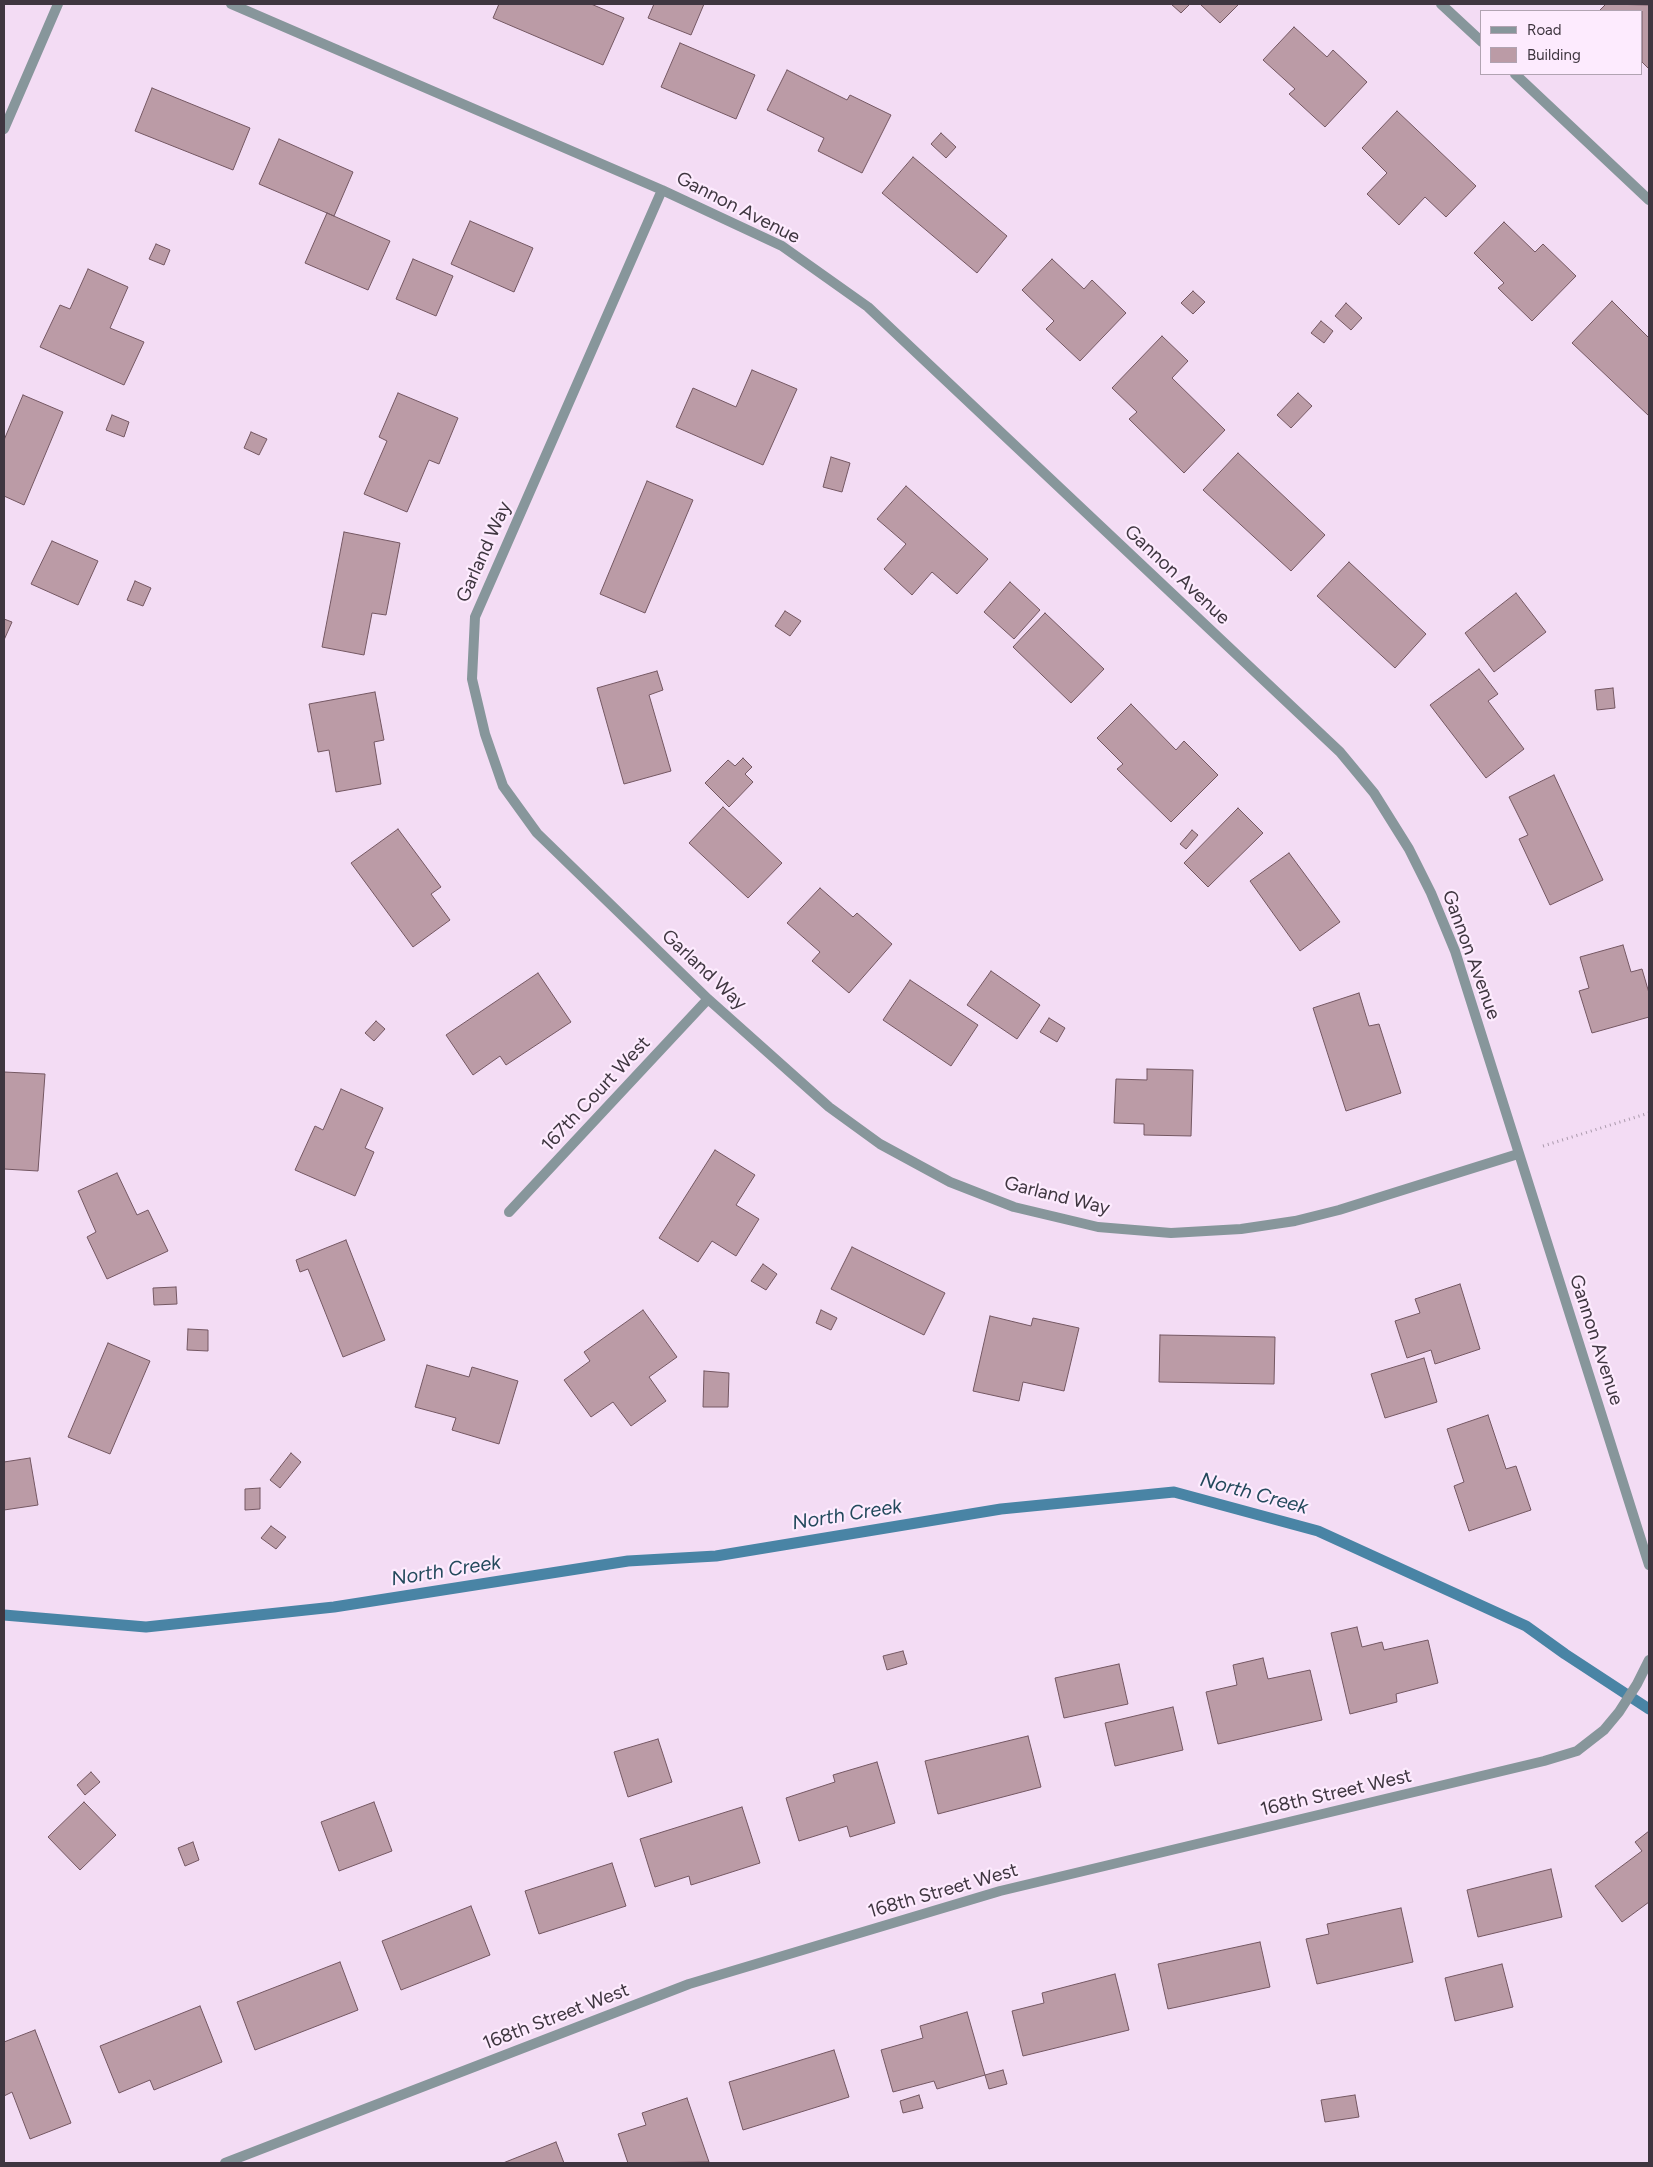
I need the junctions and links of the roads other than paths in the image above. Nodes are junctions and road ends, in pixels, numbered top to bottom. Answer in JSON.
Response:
{"nodes":[{"id":1,"x":58,"y":4,"type":"edge"},
{"id":2,"x":231,"y":4,"type":"edge"},
{"id":3,"x":1440,"y":4,"type":"edge"},
{"id":4,"x":1480,"y":40,"type":"edge"},
{"id":5,"x":1516,"y":75,"type":"edge"},
{"id":6,"x":4,"y":129,"type":"edge"},
{"id":7,"x":662,"y":190,"type":"junction"},
{"id":8,"x":1649,"y":200,"type":"edge"},
{"id":9,"x":708,"y":998,"type":"junction"},
{"id":10,"x":1518,"y":1154,"type":"junction"},
{"id":11,"x":509,"y":1212,"type":"dead end"},
{"id":12,"x":1649,"y":1565,"type":"edge"},
{"id":13,"x":1649,"y":1660,"type":"edge"},
{"id":14,"x":225,"y":2163,"type":"edge"}],
"edges":[{"from":1,"to":6,"type":"street"},
{"from":2,"to":7,"type":"street","name":"Gannon Avenue"},
{"from":3,"to":4,"type":"street"},
{"from":5,"to":8,"type":"street"},
{"from":7,"to":9,"type":"street","name":"Garland Way"},
{"from":7,"to":10,"type":"street","name":"Gannon Avenue"},
{"from":9,"to":10,"type":"street","name":"Garland Way"},
{"from":9,"to":11,"type":"street","name":"167th Court West"},
{"from":10,"to":12,"type":"street","name":"Gannon Avenue"},
{"from":13,"to":14,"type":"street","name":"168th Street West"}]}
